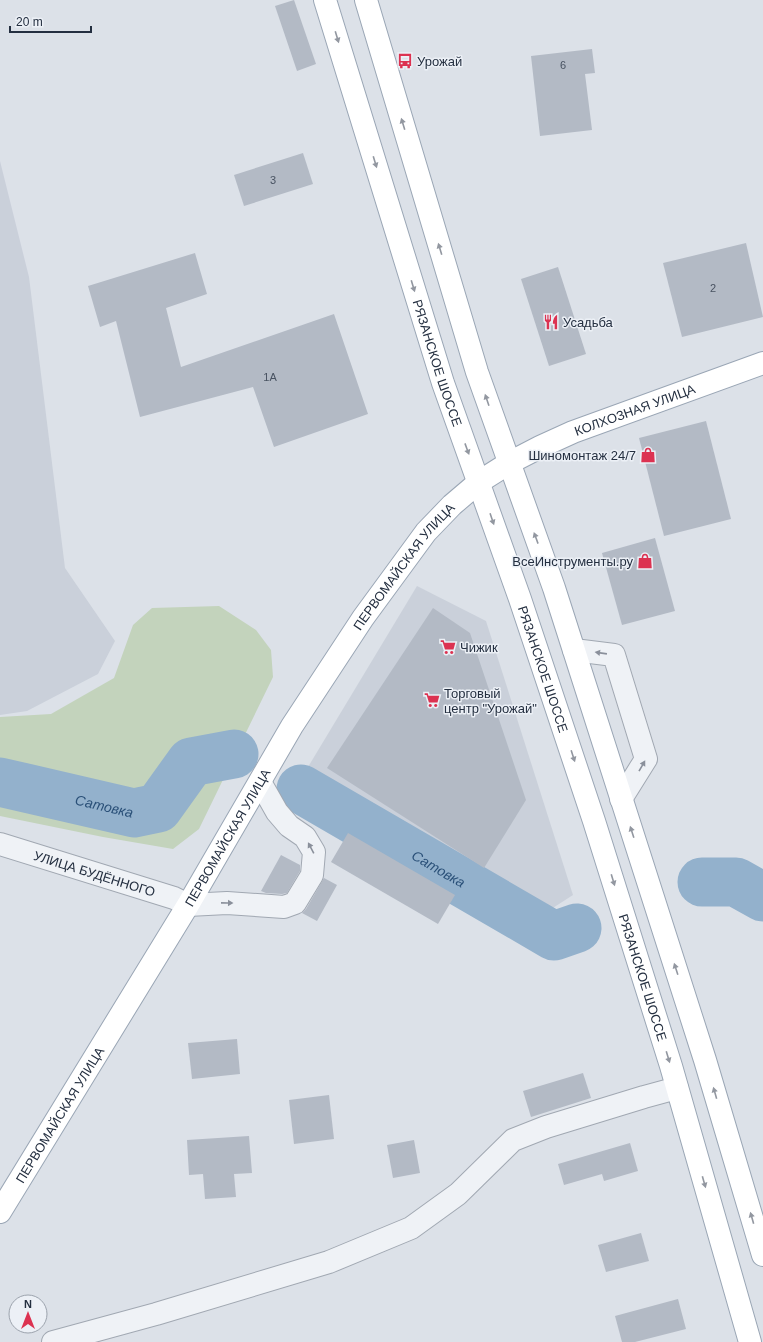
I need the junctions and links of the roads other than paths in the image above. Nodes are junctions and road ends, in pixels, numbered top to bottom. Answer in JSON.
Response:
{"nodes":[{"id":1,"x":325,"y":0,"type":"edge"},
{"id":2,"x":366,"y":0,"type":"edge"},
{"id":3,"x":763,"y":363,"type":"edge"},
{"id":4,"x":509,"y":463,"type":"junction"},
{"id":5,"x":479,"y":482,"type":"junction"},
{"id":6,"x":574,"y":650,"type":"junction"},
{"id":7,"x":260,"y":782,"type":"junction"},
{"id":8,"x":622,"y":799,"type":"junction"},
{"id":9,"x":0,"y":844,"type":"edge"},
{"id":10,"x":188,"y":905,"type":"junction"},
{"id":11,"x":677,"y":1088,"type":"junction"},
{"id":12,"x":0,"y":1212,"type":"edge"},
{"id":13,"x":763,"y":1255,"type":"edge"},
{"id":14,"x":53,"y":1342,"type":"edge"},
{"id":15,"x":750,"y":1342,"type":"edge"}],
"edges":[{"from":1,"to":5,"type":"main road","name":"РЯЗАНСКОЕ ШОССЕ","one_way":true},
{"from":4,"to":2,"type":"main road","one_way":true},
{"from":3,"to":4,"type":"main road","name":"КОЛХОЗНАЯ УЛИЦА"},
{"from":4,"to":5,"type":"main road","name":"КОЛХОЗНАЯ УЛИЦА"},
{"from":6,"to":4,"type":"main road","one_way":true},
{"from":5,"to":7,"type":"main road","name":"ПЕРВОМАЙСКАЯ УЛИЦА"},
{"from":5,"to":11,"type":"main road","name":"РЯЗАНСКОЕ ШОССЕ","one_way":true},
{"from":6,"to":8,"type":"main road"},
{"from":8,"to":6,"type":"lane","one_way":true},
{"from":7,"to":10,"type":"main road","name":"ПЕРВОМАЙСКАЯ УЛИЦА"},
{"from":10,"to":7,"type":"lane","one_way":true},
{"from":13,"to":8,"type":"main road","one_way":true},
{"from":9,"to":10,"type":"lane","name":"УЛИЦА БУДЁННОГО"},
{"from":10,"to":12,"type":"main road","name":"ПЕРВОМАЙСКАЯ УЛИЦА"},
{"from":11,"to":14,"type":"lane"},
{"from":11,"to":15,"type":"main road","name":"РЯЗАНСКОЕ ШОССЕ","one_way":true}]}
